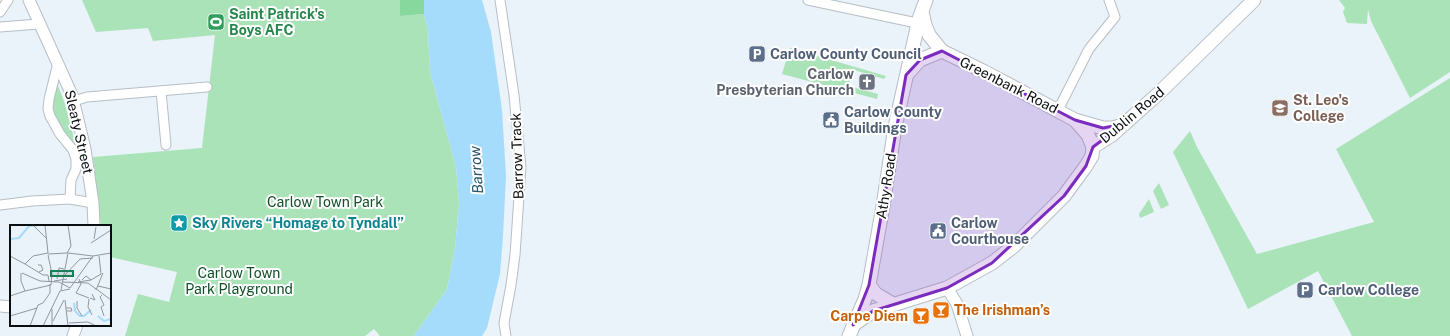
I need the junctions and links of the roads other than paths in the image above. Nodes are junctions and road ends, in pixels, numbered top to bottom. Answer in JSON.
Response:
{"nodes":[{"id":1,"x":8,"y":0,"type":"edge"},
{"id":2,"x":29,"y":0,"type":"edge"},
{"id":3,"x":500,"y":0,"type":"edge"},
{"id":4,"x":808,"y":0,"type":"edge"},
{"id":5,"x":1109,"y":0,"type":"edge"},
{"id":6,"x":1254,"y":0,"type":"edge"},
{"id":7,"x":924,"y":6,"type":"edge"},
{"id":8,"x":0,"y":12,"type":"edge"},
{"id":9,"x":39,"y":24,"type":"junction"},
{"id":10,"x":918,"y":25,"type":"junction"},
{"id":11,"x":0,"y":27,"type":"edge"},
{"id":12,"x":942,"y":51,"type":"junction"},
{"id":13,"x":58,"y":63,"type":"junction"},
{"id":14,"x":906,"y":75,"type":"junction"},
{"id":15,"x":207,"y":87,"type":"dead end"},
{"id":16,"x":161,"y":91,"type":"junction"},
{"id":17,"x":74,"y":101,"type":"junction"},
{"id":18,"x":1058,"y":110,"type":"junction"},
{"id":19,"x":1075,"y":120,"type":"junction"},
{"id":20,"x":1124,"y":124,"type":"junction"},
{"id":21,"x":166,"y":145,"type":"dead end"},
{"id":22,"x":1093,"y":147,"type":"junction"},
{"id":23,"x":70,"y":200,"type":"junction"},
{"id":24,"x":93,"y":203,"type":"junction"},
{"id":25,"x":0,"y":205,"type":"edge"},
{"id":26,"x":94,"y":225,"type":"edge"},
{"id":27,"x":869,"y":284,"type":"junction"},
{"id":28,"x":947,"y":288,"type":"junction"},
{"id":29,"x":893,"y":304,"type":"junction"},
{"id":30,"x":0,"y":306,"type":"edge"},
{"id":31,"x":10,"y":307,"type":"edge"},
{"id":32,"x":76,"y":326,"type":"edge"},
{"id":33,"x":851,"y":330,"type":"edge"},
{"id":34,"x":73,"y":336,"type":"edge"},
{"id":35,"x":506,"y":336,"type":"edge"},
{"id":36,"x":967,"y":336,"type":"edge"}],
"edges":[{"from":1,"to":8,"type":"street"},
{"from":2,"to":9,"type":"street","name":"Sleaty Street"},
{"from":3,"to":35,"type":"street","name":"Barrow Track"},
{"from":4,"to":10,"type":"street"},
{"from":5,"to":18,"type":"street"},
{"from":6,"to":20,"type":"main road","name":"Dublin Road"},
{"from":7,"to":10,"type":"main road","name":"Athy Road"},
{"from":7,"to":12,"type":"main road","name":"Greenbank Road"},
{"from":9,"to":11,"type":"street"},
{"from":9,"to":13,"type":"street","name":"Sleaty Street"},
{"from":10,"to":14,"type":"main road","name":"Athy Road"},
{"from":12,"to":14,"type":"main road","name":"Greenbank Road"},
{"from":12,"to":18,"type":"main road","name":"Greenbank Road"},
{"from":13,"to":17,"type":"street","name":"Sleaty Street"},
{"from":13,"to":23,"type":"street","name":"Sleaty Street"},
{"from":14,"to":27,"type":"main road","name":"Athy Road"},
{"from":15,"to":16,"type":"street"},
{"from":16,"to":17,"type":"street"},
{"from":16,"to":21,"type":"street"},
{"from":17,"to":24,"type":"street","name":"Sleaty Street"},
{"from":18,"to":19,"type":"main road","name":"Greenbank Road"},
{"from":19,"to":20,"type":"main road","name":"Greenbank Road"},
{"from":19,"to":22,"type":"main road","name":"Greenbank Road"},
{"from":20,"to":22,"type":"main road","name":"Dublin Road"},
{"from":22,"to":28,"type":"main road","name":"Dublin Road"},
{"from":23,"to":24,"type":"street"},
{"from":23,"to":25,"type":"street"},
{"from":24,"to":26,"type":"street","name":"Sleaty Street"},
{"from":27,"to":29,"type":"main road"},
{"from":27,"to":33,"type":"main road","name":"Athy Road"},
{"from":28,"to":29,"type":"main road","name":"Dublin Road"},
{"from":28,"to":36,"type":"street"},
{"from":29,"to":33,"type":"main road","name":"Dublin Road"},
{"from":30,"to":31,"type":"street"},
{"from":32,"to":34,"type":"street"}]}
